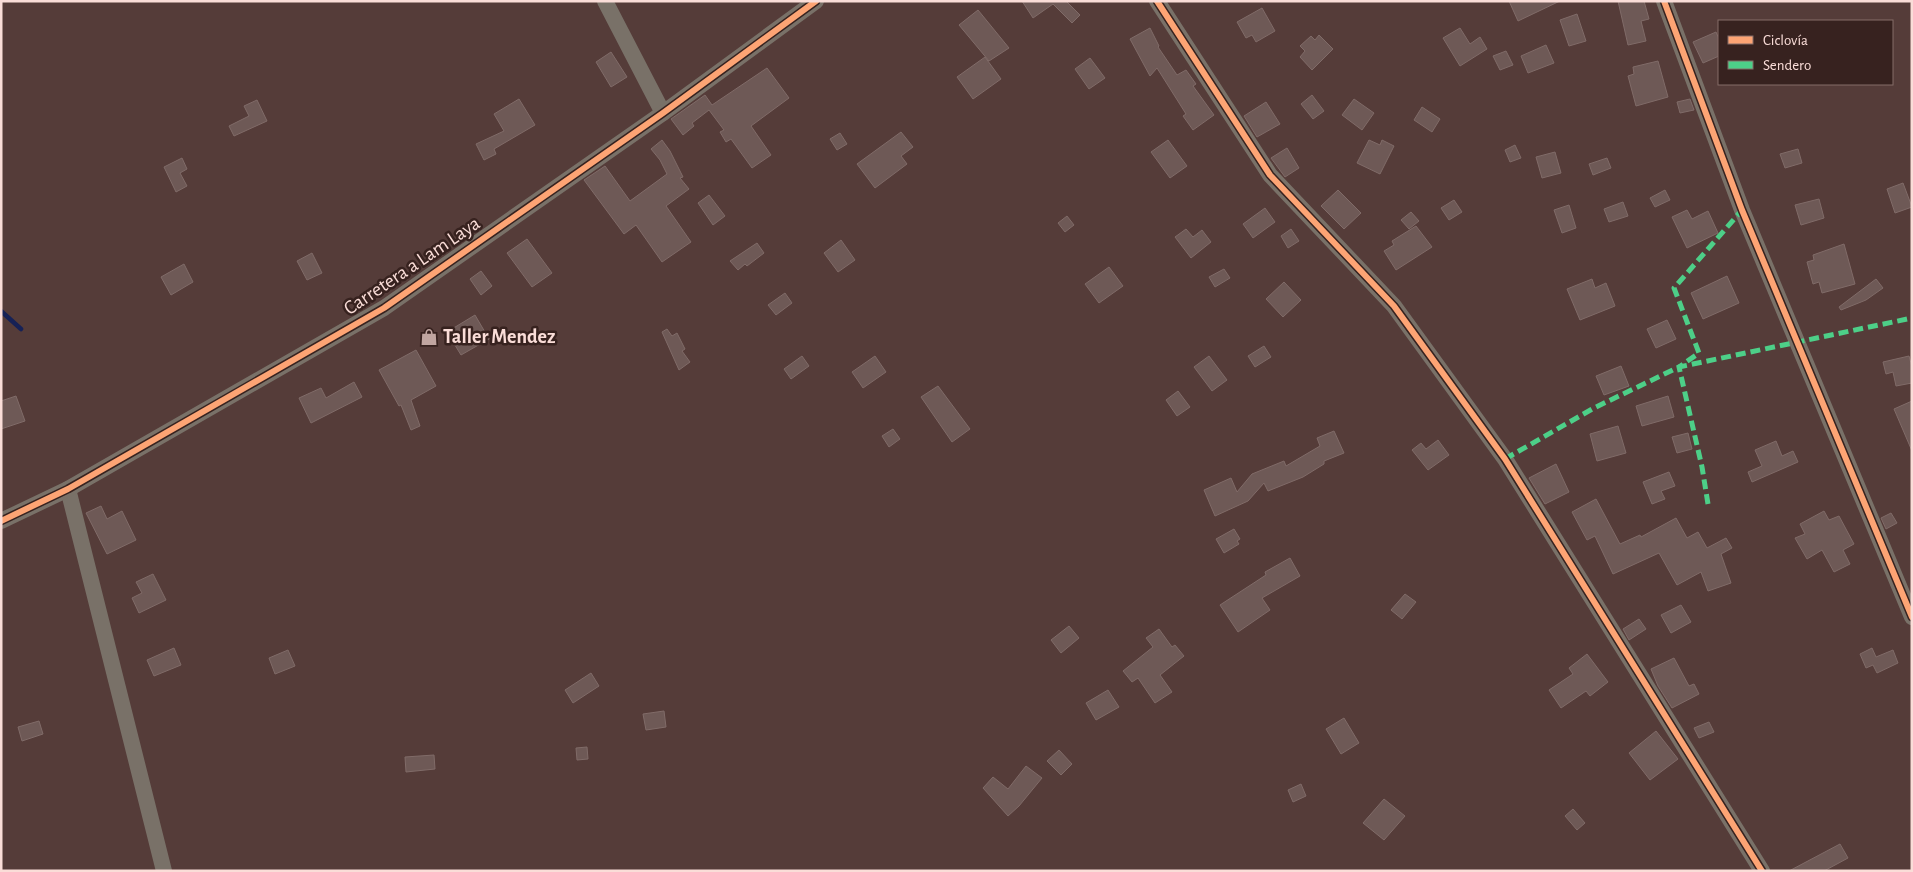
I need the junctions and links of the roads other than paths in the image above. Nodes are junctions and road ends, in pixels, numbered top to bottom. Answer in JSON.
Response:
{"nodes":[{"id":1,"x":605,"y":1,"type":"edge"},
{"id":2,"x":816,"y":1,"type":"edge"},
{"id":3,"x":1157,"y":1,"type":"edge"},
{"id":4,"x":1664,"y":1,"type":"edge"},
{"id":5,"x":663,"y":113,"type":"junction"},
{"id":6,"x":68,"y":489,"type":"junction"},
{"id":7,"x":1,"y":521,"type":"edge"},
{"id":8,"x":1912,"y":617,"type":"edge"},
{"id":9,"x":164,"y":871,"type":"edge"},
{"id":10,"x":1762,"y":871,"type":"edge"}],
"edges":[{"from":1,"to":5,"type":"street"},
{"from":2,"to":5,"type":"street","name":"Carretera a Lam Laya"},
{"from":3,"to":10,"type":"street"},
{"from":4,"to":8,"type":"street"},
{"from":5,"to":6,"type":"street","name":"Carretera a Lam Laya"},
{"from":6,"to":7,"type":"street","name":"Carretera a Lam Laya"},
{"from":6,"to":9,"type":"street"}]}
